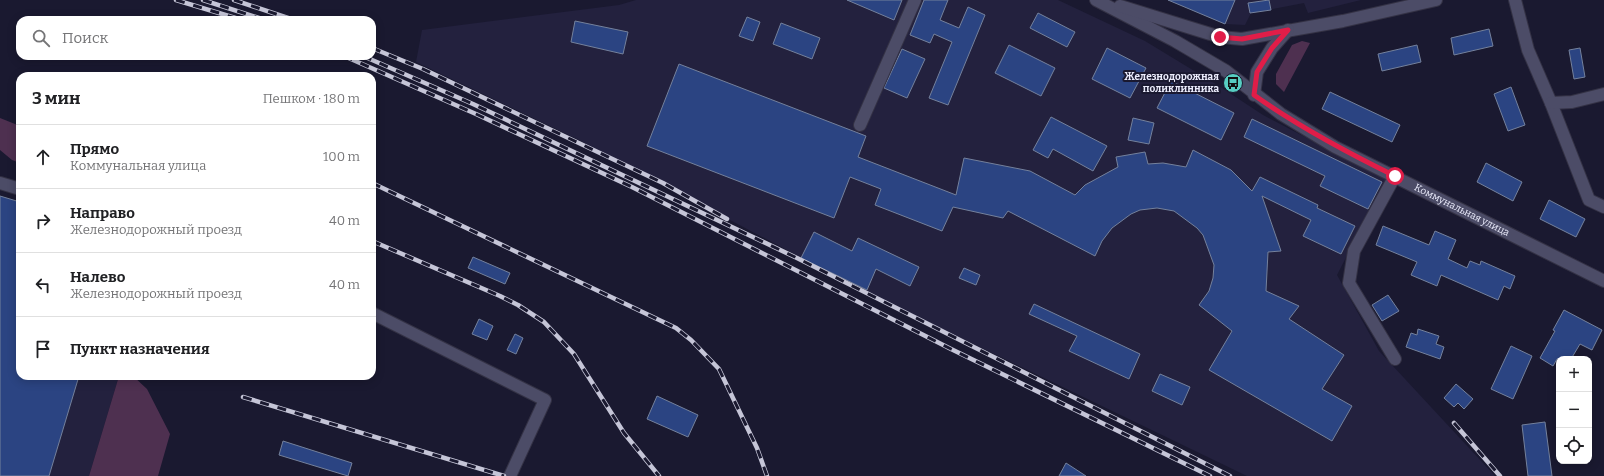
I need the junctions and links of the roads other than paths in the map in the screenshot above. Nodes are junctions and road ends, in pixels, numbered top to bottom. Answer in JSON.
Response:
{"nodes":[{"id":1,"x":915,"y":0,"type":"edge"},
{"id":2,"x":1096,"y":0,"type":"edge"},
{"id":3,"x":1101,"y":0,"type":"edge"},
{"id":4,"x":1436,"y":0,"type":"edge"},
{"id":5,"x":1515,"y":0,"type":"edge"},
{"id":6,"x":1288,"y":30,"type":"junction"},
{"id":7,"x":1604,"y":94,"type":"edge"},
{"id":8,"x":1254,"y":95,"type":"junction"},
{"id":9,"x":1551,"y":103,"type":"junction"},
{"id":10,"x":860,"y":125,"type":"dead end"},
{"id":11,"x":1395,"y":176,"type":"junction"},
{"id":12,"x":0,"y":183,"type":"edge"},
{"id":13,"x":16,"y":188,"type":"edge"},
{"id":14,"x":1604,"y":207,"type":"edge"},
{"id":15,"x":1604,"y":281,"type":"edge"},
{"id":16,"x":376,"y":316,"type":"edge"},
{"id":17,"x":1395,"y":359,"type":"dead end"},
{"id":18,"x":510,"y":476,"type":"edge"}],
"edges":[{"from":1,"to":10,"type":"street"},
{"from":2,"to":8,"type":"street","name":"Коммунальная улица"},
{"from":3,"to":6,"type":"street"},
{"from":4,"to":6,"type":"street"},
{"from":5,"to":9,"type":"street"},
{"from":6,"to":8,"type":"street"},
{"from":7,"to":9,"type":"street"},
{"from":8,"to":11,"type":"street","name":"Коммунальная улица"},
{"from":9,"to":14,"type":"street"},
{"from":11,"to":15,"type":"street","name":"Коммунальная улица"},
{"from":11,"to":17,"type":"street"},
{"from":12,"to":13,"type":"street"},
{"from":16,"to":18,"type":"street"}]}
